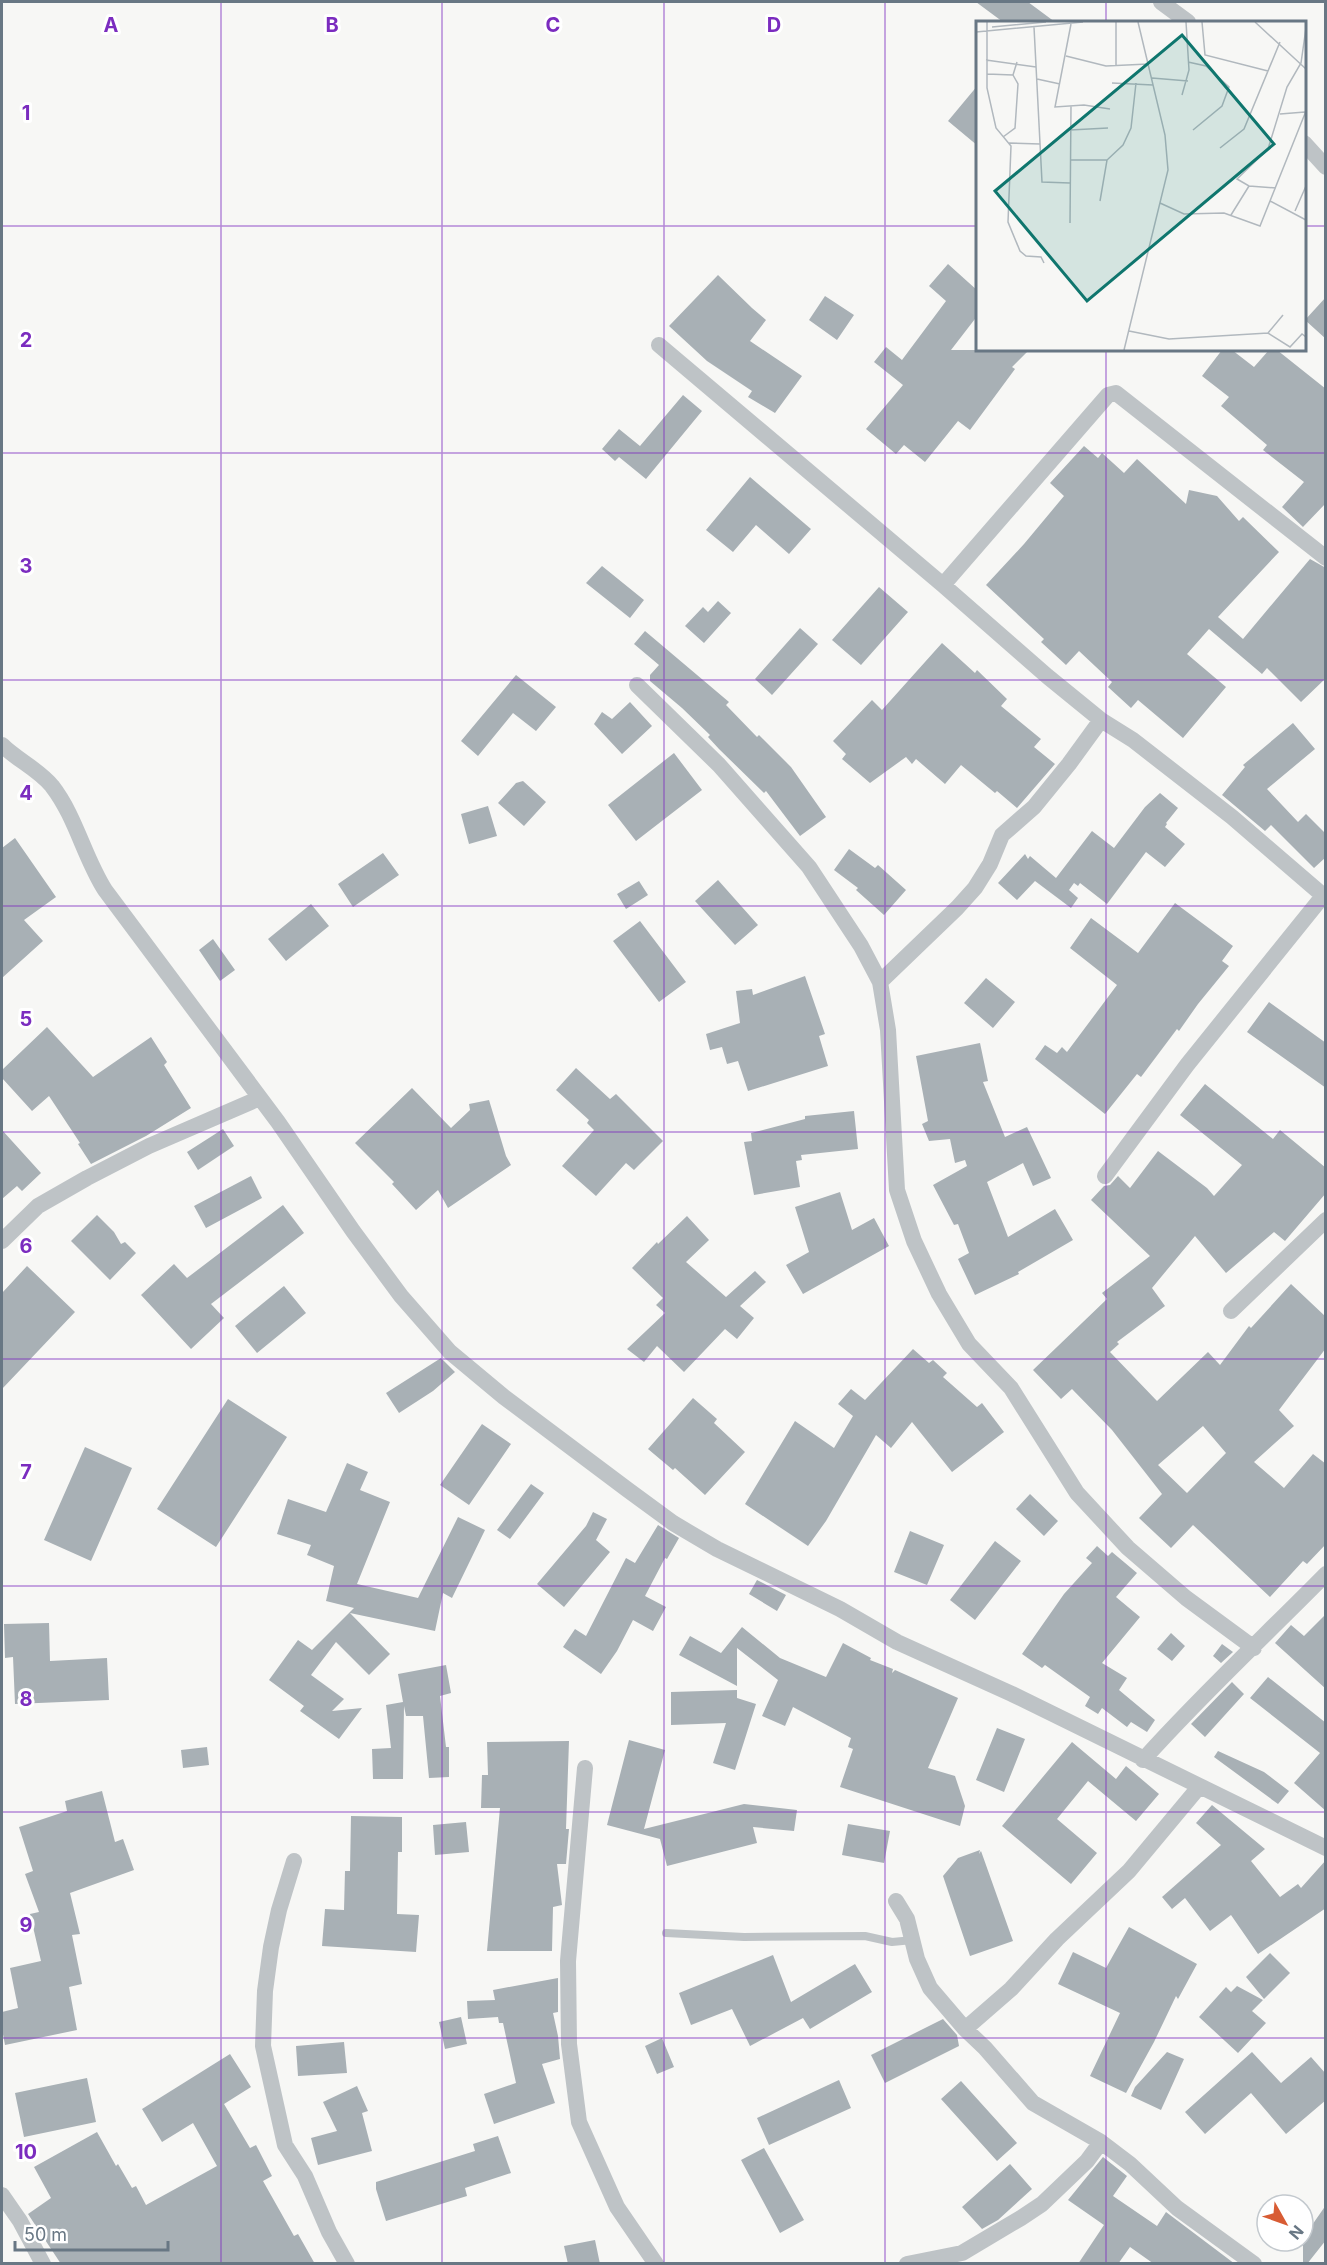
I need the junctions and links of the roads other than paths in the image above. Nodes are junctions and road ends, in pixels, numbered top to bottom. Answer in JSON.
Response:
{"nodes":[{"id":1,"x":1161,"y":2,"type":"edge"},
{"id":2,"x":1187,"y":21,"type":"edge"},
{"id":3,"x":1306,"y":144,"type":"edge"},
{"id":4,"x":1326,"y":167,"type":"edge"},
{"id":5,"x":659,"y":345,"type":"dead end"},
{"id":6,"x":1326,"y":558,"type":"edge"},
{"id":7,"x":943,"y":585,"type":"junction"},
{"id":8,"x":637,"y":685,"type":"dead end"},
{"id":9,"x":1101,"y":720,"type":"junction"},
{"id":10,"x":2,"y":745,"type":"edge"},
{"id":11,"x":1324,"y":897,"type":"edge"},
{"id":12,"x":880,"y":981,"type":"junction"},
{"id":13,"x":260,"y":1098,"type":"junction"},
{"id":14,"x":1105,"y":1176,"type":"dead end"},
{"id":15,"x":1326,"y":1220,"type":"edge"},
{"id":16,"x":2,"y":1241,"type":"edge"},
{"id":17,"x":1231,"y":1311,"type":"dead end"},
{"id":18,"x":1326,"y":1574,"type":"edge"},
{"id":19,"x":1254,"y":1648,"type":"junction"},
{"id":20,"x":1143,"y":1760,"type":"junction"},
{"id":21,"x":585,"y":1768,"type":"dead end"},
{"id":22,"x":1199,"y":1787,"type":"junction"},
{"id":23,"x":1324,"y":1845,"type":"edge"},
{"id":24,"x":294,"y":1861,"type":"dead end"},
{"id":25,"x":896,"y":1901,"type":"dead end"},
{"id":26,"x":666,"y":1932,"type":"dead end"},
{"id":27,"x":913,"y":1940,"type":"junction"},
{"id":28,"x":964,"y":2029,"type":"junction"},
{"id":29,"x":1101,"y":2142,"type":"junction"},
{"id":30,"x":2,"y":2195,"type":"edge"},
{"id":31,"x":43,"y":2264,"type":"edge"},
{"id":32,"x":347,"y":2264,"type":"edge"},
{"id":33,"x":656,"y":2264,"type":"edge"},
{"id":34,"x":907,"y":2264,"type":"edge"},
{"id":35,"x":1254,"y":2264,"type":"edge"}],
"edges":[{"from":1,"to":2,"type":"street"},
{"from":3,"to":4,"type":"street"},
{"from":5,"to":7,"type":"street"},
{"from":6,"to":7,"type":"street"},
{"from":7,"to":9,"type":"street"},
{"from":8,"to":12,"type":"street"},
{"from":9,"to":11,"type":"street"},
{"from":9,"to":12,"type":"street"},
{"from":10,"to":13,"type":"street"},
{"from":11,"to":14,"type":"street"},
{"from":12,"to":19,"type":"street"},
{"from":13,"to":16,"type":"street"},
{"from":13,"to":20,"type":"street"},
{"from":15,"to":17,"type":"street"},
{"from":18,"to":19,"type":"street"},
{"from":19,"to":20,"type":"street"},
{"from":20,"to":22,"type":"street"},
{"from":21,"to":33,"type":"street"},
{"from":22,"to":23,"type":"street"},
{"from":22,"to":28,"type":"street"},
{"from":24,"to":32,"type":"street"},
{"from":25,"to":27,"type":"street"},
{"from":26,"to":27,"type":"lane"},
{"from":27,"to":28,"type":"street"},
{"from":28,"to":29,"type":"street"},
{"from":29,"to":34,"type":"street"},
{"from":29,"to":35,"type":"street"},
{"from":30,"to":31,"type":"street"}]}
